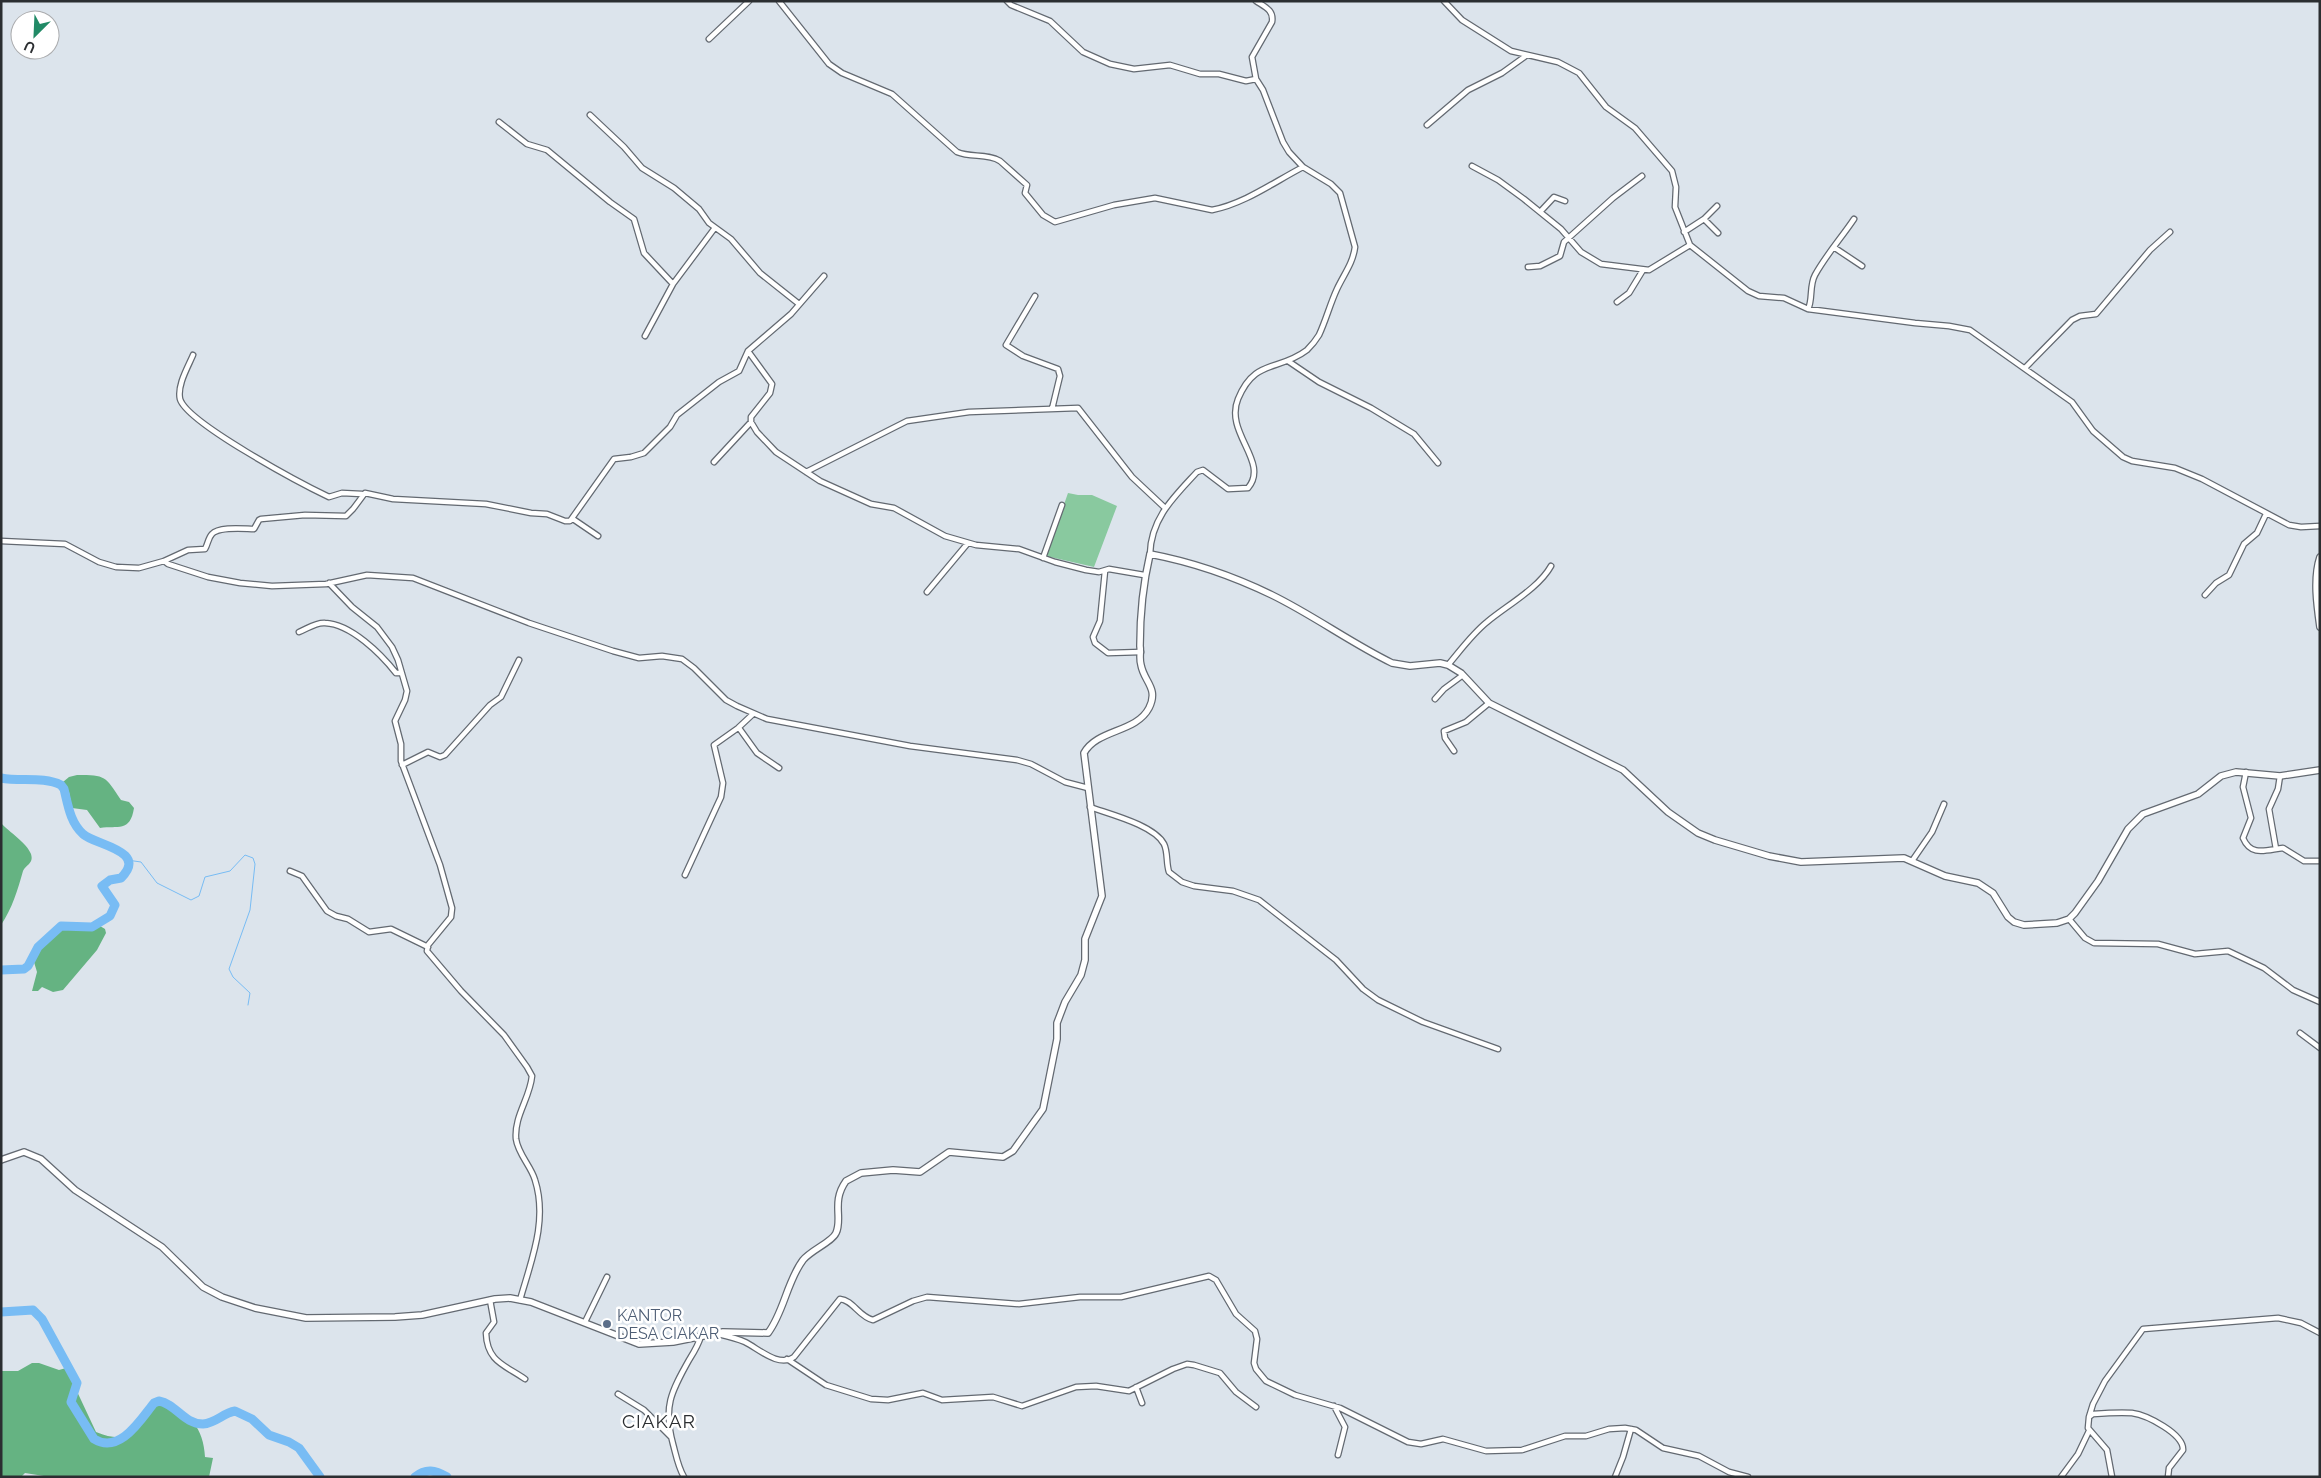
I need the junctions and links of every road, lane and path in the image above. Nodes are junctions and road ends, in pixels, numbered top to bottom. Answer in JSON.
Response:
{"nodes":[{"id":1,"x":749,"y":1,"type":"edge"},
{"id":2,"x":779,"y":1,"type":"edge"},
{"id":3,"x":1007,"y":1,"type":"edge"},
{"id":4,"x":1256,"y":1,"type":"edge"},
{"id":5,"x":1444,"y":1,"type":"edge"},
{"id":6,"x":709,"y":39,"type":"dead end"},
{"id":7,"x":1527,"y":55,"type":"junction"},
{"id":8,"x":1256,"y":79,"type":"junction"},
{"id":9,"x":590,"y":115,"type":"dead end"},
{"id":10,"x":499,"y":122,"type":"dead end"},
{"id":11,"x":1427,"y":125,"type":"dead end"},
{"id":12,"x":1472,"y":166,"type":"dead end"},
{"id":13,"x":1303,"y":167,"type":"junction"},
{"id":14,"x":1642,"y":176,"type":"dead end"},
{"id":15,"x":1565,"y":201,"type":"dead end"},
{"id":16,"x":1717,"y":206,"type":"dead end"},
{"id":17,"x":1540,"y":212,"type":"junction"},
{"id":18,"x":1704,"y":219,"type":"junction"},
{"id":19,"x":1854,"y":219,"type":"dead end"},
{"id":20,"x":714,"y":229,"type":"junction"},
{"id":21,"x":1684,"y":232,"type":"junction"},
{"id":22,"x":1718,"y":232,"type":"dead end"},
{"id":23,"x":2170,"y":232,"type":"dead end"},
{"id":24,"x":1570,"y":239,"type":"junction"},
{"id":25,"x":1690,"y":245,"type":"junction"},
{"id":26,"x":1835,"y":248,"type":"junction"},
{"id":27,"x":1862,"y":266,"type":"dead end"},
{"id":28,"x":1528,"y":267,"type":"dead end"},
{"id":29,"x":1643,"y":270,"type":"junction"},
{"id":30,"x":824,"y":276,"type":"dead end"},
{"id":31,"x":673,"y":284,"type":"junction"},
{"id":32,"x":1035,"y":296,"type":"dead end"},
{"id":33,"x":1616,"y":302,"type":"dead end"},
{"id":34,"x":799,"y":304,"type":"junction"},
{"id":35,"x":1808,"y":309,"type":"junction"},
{"id":36,"x":645,"y":336,"type":"dead end"},
{"id":37,"x":748,"y":351,"type":"junction"},
{"id":38,"x":193,"y":355,"type":"dead end"},
{"id":39,"x":1288,"y":361,"type":"junction"},
{"id":40,"x":2025,"y":368,"type":"junction"},
{"id":41,"x":1052,"y":409,"type":"junction"},
{"id":42,"x":751,"y":422,"type":"junction"},
{"id":43,"x":714,"y":462,"type":"dead end"},
{"id":44,"x":1438,"y":463,"type":"dead end"},
{"id":45,"x":806,"y":472,"type":"junction"},
{"id":46,"x":362,"y":494,"type":"junction"},
{"id":47,"x":1062,"y":505,"type":"dead end"},
{"id":48,"x":1164,"y":508,"type":"junction"},
{"id":49,"x":2266,"y":514,"type":"junction"},
{"id":50,"x":572,"y":519,"type":"junction"},
{"id":51,"x":2320,"y":526,"type":"edge"},
{"id":52,"x":598,"y":536,"type":"dead end"},
{"id":53,"x":1,"y":540,"type":"edge"},
{"id":54,"x":968,"y":543,"type":"junction"},
{"id":55,"x":1150,"y":554,"type":"junction"},
{"id":56,"x":1043,"y":558,"type":"junction"},
{"id":57,"x":2320,"y":558,"type":"edge"},
{"id":58,"x":164,"y":561,"type":"junction"},
{"id":59,"x":1551,"y":566,"type":"dead end"},
{"id":60,"x":1105,"y":571,"type":"junction"},
{"id":61,"x":1144,"y":575,"type":"junction"},
{"id":62,"x":330,"y":584,"type":"junction"},
{"id":63,"x":928,"y":592,"type":"dead end"},
{"id":64,"x":2205,"y":595,"type":"dead end"},
{"id":65,"x":2320,"y":627,"type":"edge"},
{"id":66,"x":299,"y":632,"type":"dead end"},
{"id":67,"x":1140,"y":652,"type":"junction"},
{"id":68,"x":519,"y":660,"type":"dead end"},
{"id":69,"x":1448,"y":665,"type":"junction"},
{"id":70,"x":401,"y":673,"type":"junction"},
{"id":71,"x":1463,"y":675,"type":"junction"},
{"id":72,"x":1435,"y":699,"type":"dead end"},
{"id":73,"x":1489,"y":703,"type":"junction"},
{"id":74,"x":753,"y":714,"type":"junction"},
{"id":75,"x":739,"y":728,"type":"junction"},
{"id":76,"x":1454,"y":751,"type":"dead end"},
{"id":77,"x":402,"y":765,"type":"junction"},
{"id":78,"x":779,"y":768,"type":"dead end"},
{"id":79,"x":2320,"y":770,"type":"edge"},
{"id":80,"x":2246,"y":772,"type":"junction"},
{"id":81,"x":2280,"y":776,"type":"junction"},
{"id":82,"x":1088,"y":788,"type":"junction"},
{"id":83,"x":1944,"y":804,"type":"dead end"},
{"id":84,"x":1090,"y":807,"type":"junction"},
{"id":85,"x":2276,"y":849,"type":"junction"},
{"id":86,"x":2320,"y":860,"type":"edge"},
{"id":87,"x":1912,"y":861,"type":"junction"},
{"id":88,"x":290,"y":871,"type":"dead end"},
{"id":89,"x":685,"y":875,"type":"dead end"},
{"id":90,"x":2069,"y":919,"type":"junction"},
{"id":91,"x":428,"y":947,"type":"junction"},
{"id":92,"x":2320,"y":1002,"type":"edge"},
{"id":93,"x":2300,"y":1034,"type":"dead end"},
{"id":94,"x":2320,"y":1048,"type":"edge"},
{"id":95,"x":1498,"y":1049,"type":"dead end"},
{"id":96,"x":1,"y":1160,"type":"edge"},
{"id":97,"x":608,"y":1277,"type":"dead end"},
{"id":98,"x":490,"y":1300,"type":"junction"},
{"id":99,"x":520,"y":1300,"type":"junction"},
{"id":100,"x":585,"y":1322,"type":"junction"},
{"id":101,"x":716,"y":1333,"type":"junction"},
{"id":102,"x":2320,"y":1333,"type":"edge"},
{"id":103,"x":701,"y":1336,"type":"junction"},
{"id":104,"x":786,"y":1358,"type":"junction"},
{"id":105,"x":525,"y":1379,"type":"dead end"},
{"id":106,"x":1136,"y":1387,"type":"junction"},
{"id":107,"x":618,"y":1394,"type":"dead end"},
{"id":108,"x":1142,"y":1403,"type":"dead end"},
{"id":109,"x":1333,"y":1405,"type":"junction"},
{"id":110,"x":1256,"y":1406,"type":"dead end"},
{"id":111,"x":2089,"y":1417,"type":"junction"},
{"id":112,"x":1631,"y":1429,"type":"junction"},
{"id":113,"x":2089,"y":1431,"type":"junction"},
{"id":114,"x":671,"y":1437,"type":"junction"},
{"id":115,"x":1338,"y":1455,"type":"dead end"},
{"id":116,"x":684,"y":1477,"type":"edge"},
{"id":117,"x":1614,"y":1477,"type":"edge"},
{"id":118,"x":1748,"y":1477,"type":"edge"},
{"id":119,"x":2061,"y":1477,"type":"edge"},
{"id":120,"x":2112,"y":1477,"type":"edge"},
{"id":121,"x":2168,"y":1477,"type":"edge"}],
"edges":[{"from":1,"to":6,"type":"street"},
{"from":2,"to":13,"type":"street"},
{"from":3,"to":8,"type":"street"},
{"from":4,"to":8,"type":"street"},
{"from":5,"to":7,"type":"street"},
{"from":7,"to":11,"type":"street"},
{"from":7,"to":21,"type":"street"},
{"from":8,"to":13,"type":"street"},
{"from":9,"to":20,"type":"street"},
{"from":10,"to":31,"type":"street"},
{"from":12,"to":17,"type":"street"},
{"from":13,"to":39,"type":"street"},
{"from":14,"to":24,"type":"street"},
{"from":15,"to":17,"type":"street"},
{"from":16,"to":18,"type":"street"},
{"from":17,"to":24,"type":"street"},
{"from":18,"to":21,"type":"street"},
{"from":18,"to":22,"type":"street"},
{"from":19,"to":26,"type":"street"},
{"from":20,"to":31,"type":"street"},
{"from":20,"to":34,"type":"street"},
{"from":21,"to":25,"type":"street"},
{"from":23,"to":40,"type":"street"},
{"from":24,"to":28,"type":"street"},
{"from":24,"to":29,"type":"street"},
{"from":25,"to":29,"type":"street"},
{"from":25,"to":35,"type":"street"},
{"from":26,"to":27,"type":"street"},
{"from":26,"to":35,"type":"street"},
{"from":29,"to":33,"type":"street"},
{"from":30,"to":34,"type":"street"},
{"from":31,"to":36,"type":"street"},
{"from":32,"to":41,"type":"street"},
{"from":34,"to":37,"type":"street"},
{"from":35,"to":40,"type":"street"},
{"from":37,"to":42,"type":"street"},
{"from":37,"to":50,"type":"street"},
{"from":38,"to":46,"type":"street"},
{"from":39,"to":44,"type":"street"},
{"from":39,"to":48,"type":"street"},
{"from":40,"to":49,"type":"street"},
{"from":41,"to":45,"type":"street"},
{"from":41,"to":48,"type":"street"},
{"from":42,"to":43,"type":"street"},
{"from":42,"to":45,"type":"street"},
{"from":45,"to":54,"type":"street"},
{"from":46,"to":50,"type":"street"},
{"from":46,"to":58,"type":"street"},
{"from":47,"to":56,"type":"street"},
{"from":48,"to":55,"type":"street"},
{"from":49,"to":51,"type":"street"},
{"from":49,"to":64,"type":"street"},
{"from":50,"to":52,"type":"street"},
{"from":53,"to":58,"type":"street"},
{"from":54,"to":56,"type":"street"},
{"from":54,"to":63,"type":"street"},
{"from":55,"to":61,"type":"street"},
{"from":55,"to":69,"type":"street"},
{"from":56,"to":60,"type":"street"},
{"from":57,"to":65,"type":"street"},
{"from":58,"to":62,"type":"street"},
{"from":59,"to":69,"type":"street"},
{"from":60,"to":61,"type":"street"},
{"from":60,"to":67,"type":"street"},
{"from":61,"to":67,"type":"street"},
{"from":62,"to":70,"type":"street"},
{"from":62,"to":74,"type":"street"},
{"from":66,"to":70,"type":"street"},
{"from":67,"to":82,"type":"street"},
{"from":68,"to":77,"type":"street"},
{"from":69,"to":71,"type":"street"},
{"from":70,"to":77,"type":"street"},
{"from":71,"to":72,"type":"street"},
{"from":71,"to":73,"type":"street"},
{"from":73,"to":76,"type":"street"},
{"from":73,"to":87,"type":"street"},
{"from":74,"to":75,"type":"street"},
{"from":74,"to":82,"type":"street"},
{"from":75,"to":78,"type":"street"},
{"from":75,"to":89,"type":"street"},
{"from":77,"to":91,"type":"street"},
{"from":79,"to":81,"type":"street"},
{"from":80,"to":81,"type":"street"},
{"from":80,"to":85,"type":"street"},
{"from":80,"to":90,"type":"street"},
{"from":81,"to":85,"type":"street"},
{"from":82,"to":84,"type":"street"},
{"from":83,"to":87,"type":"street"},
{"from":84,"to":95,"type":"street"},
{"from":84,"to":101,"type":"street"},
{"from":85,"to":86,"type":"street"},
{"from":87,"to":90,"type":"street"},
{"from":88,"to":91,"type":"street"},
{"from":90,"to":92,"type":"street"},
{"from":91,"to":99,"type":"street"},
{"from":93,"to":94,"type":"street"},
{"from":96,"to":98,"type":"street"},
{"from":97,"to":100,"type":"street"},
{"from":98,"to":99,"type":"street"},
{"from":98,"to":105,"type":"street"},
{"from":99,"to":100,"type":"street"},
{"from":100,"to":103,"type":"street"},
{"from":101,"to":103,"type":"street"},
{"from":101,"to":104,"type":"street"},
{"from":102,"to":111,"type":"street"},
{"from":103,"to":114,"type":"street"},
{"from":104,"to":106,"type":"street"},
{"from":104,"to":109,"type":"street"},
{"from":106,"to":108,"type":"street"},
{"from":106,"to":110,"type":"street"},
{"from":107,"to":114,"type":"street"},
{"from":109,"to":112,"type":"street"},
{"from":109,"to":115,"type":"street"},
{"from":111,"to":113,"type":"street"},
{"from":111,"to":121,"type":"street"},
{"from":112,"to":117,"type":"street"},
{"from":112,"to":118,"type":"street"},
{"from":113,"to":119,"type":"street"},
{"from":113,"to":120,"type":"street"},
{"from":114,"to":116,"type":"street"}]}
